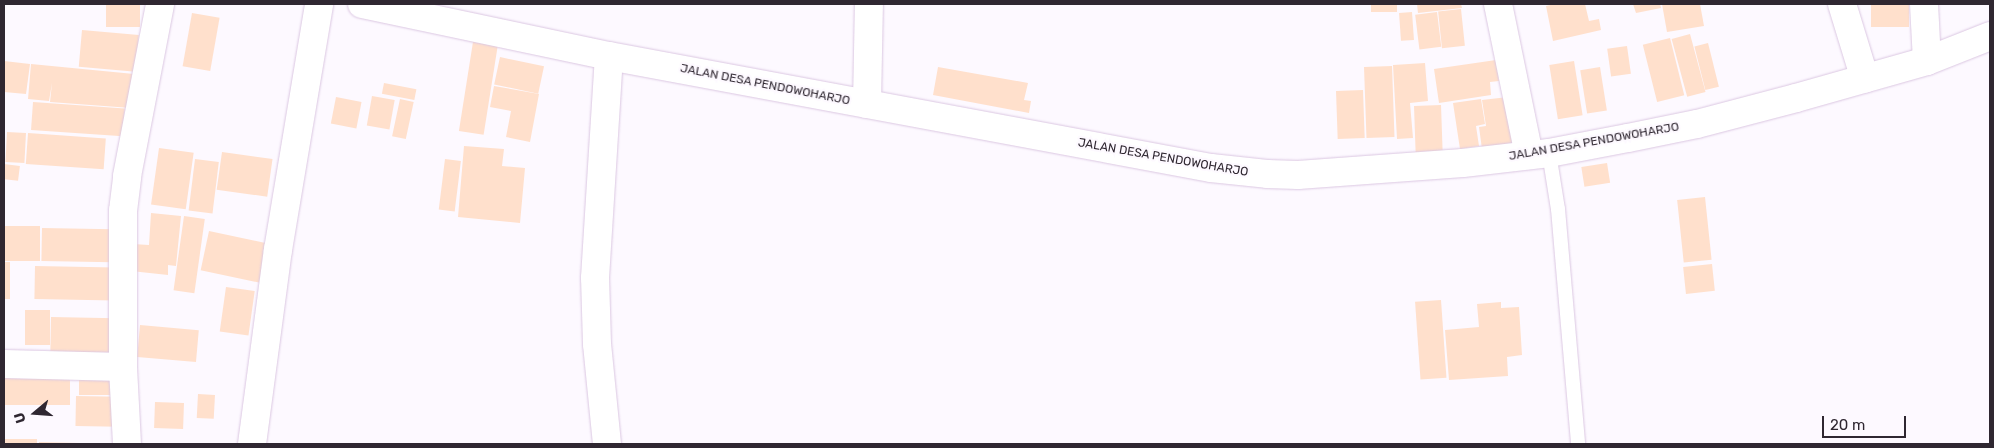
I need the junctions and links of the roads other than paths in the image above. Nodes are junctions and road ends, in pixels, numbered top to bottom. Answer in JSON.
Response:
{"nodes":[{"id":1,"x":160,"y":4,"type":"edge"},
{"id":2,"x":319,"y":4,"type":"edge"},
{"id":3,"x":362,"y":4,"type":"edge"},
{"id":4,"x":869,"y":4,"type":"edge"},
{"id":5,"x":1498,"y":4,"type":"edge"},
{"id":6,"x":1842,"y":4,"type":"edge"},
{"id":7,"x":1924,"y":4,"type":"edge"},
{"id":8,"x":1990,"y":36,"type":"edge"},
{"id":9,"x":608,"y":56,"type":"junction"},
{"id":10,"x":1927,"y":61,"type":"junction"},
{"id":11,"x":1865,"y":79,"type":"junction"},
{"id":12,"x":867,"y":104,"type":"junction"},
{"id":13,"x":1539,"y":154,"type":"junction"},
{"id":14,"x":4,"y":364,"type":"edge"},
{"id":15,"x":123,"y":367,"type":"junction"},
{"id":16,"x":127,"y":444,"type":"edge"},
{"id":17,"x":252,"y":444,"type":"edge"},
{"id":18,"x":607,"y":444,"type":"edge"},
{"id":19,"x":1578,"y":444,"type":"edge"}],
"edges":[{"from":1,"to":15,"type":"street"},
{"from":2,"to":17,"type":"street"},
{"from":3,"to":9,"type":"street","name":"JALAN DESA PENDOWOHARJO"},
{"from":4,"to":12,"type":"street"},
{"from":5,"to":13,"type":"street"},
{"from":6,"to":11,"type":"street"},
{"from":7,"to":10,"type":"street"},
{"from":8,"to":10,"type":"street","name":"JALAN DESA PENDOWOHARJO"},
{"from":9,"to":12,"type":"street","name":"JALAN DESA PENDOWOHARJO"},
{"from":9,"to":18,"type":"street"},
{"from":10,"to":11,"type":"street","name":"JALAN DESA PENDOWOHARJO"},
{"from":11,"to":13,"type":"street","name":"JALAN DESA PENDOWOHARJO"},
{"from":12,"to":13,"type":"street","name":"JALAN DESA PENDOWOHARJO"},
{"from":13,"to":19,"type":"lane"},
{"from":14,"to":15,"type":"street"},
{"from":15,"to":16,"type":"street"}]}
